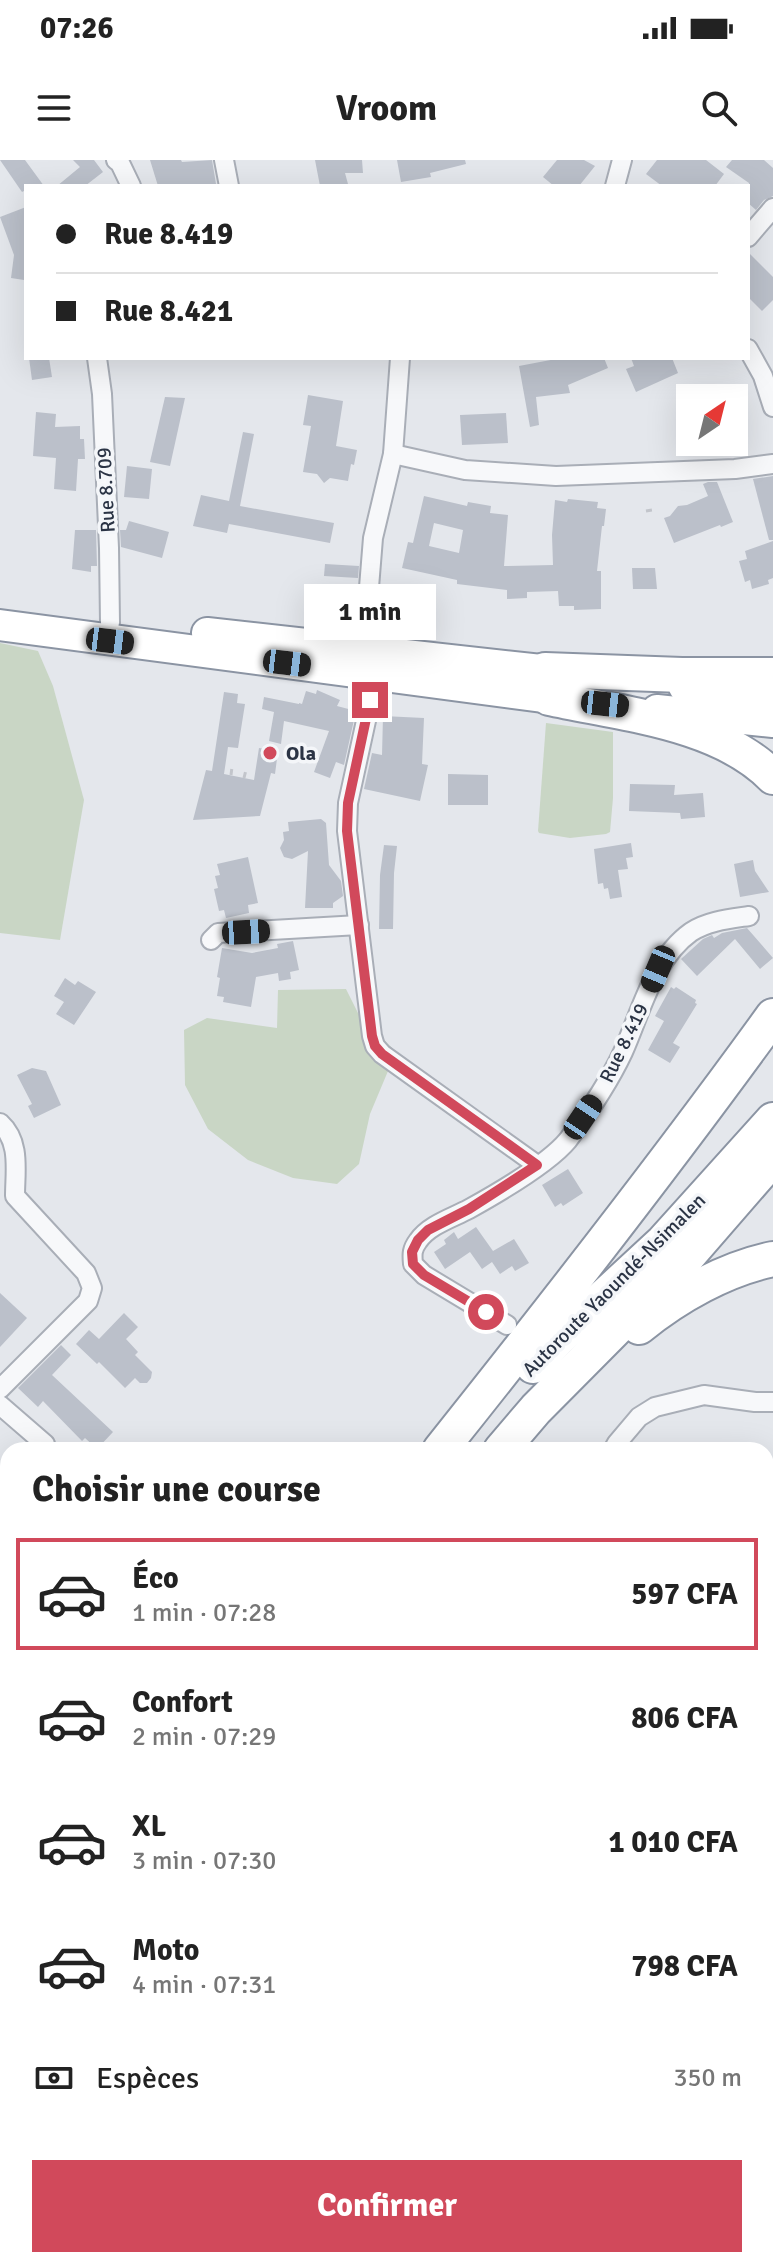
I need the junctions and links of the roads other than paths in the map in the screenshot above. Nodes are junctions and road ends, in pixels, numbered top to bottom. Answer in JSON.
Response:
{"nodes":[{"id":1,"x":116,"y":160,"type":"edge"},
{"id":2,"x":224,"y":160,"type":"edge"},
{"id":3,"x":622,"y":160,"type":"edge"},
{"id":4,"x":130,"y":184,"type":"edge"},
{"id":5,"x":229,"y":184,"type":"edge"},
{"id":6,"x":616,"y":184,"type":"edge"},
{"id":7,"x":773,"y":208,"type":"edge"},
{"id":8,"x":750,"y":235,"type":"edge"},
{"id":9,"x":750,"y":353,"type":"edge"},
{"id":10,"x":97,"y":360,"type":"edge"},
{"id":11,"x":400,"y":360,"type":"edge"},
{"id":12,"x":773,"y":407,"type":"edge"},
{"id":13,"x":393,"y":454,"type":"junction"},
{"id":14,"x":773,"y":464,"type":"edge"},
{"id":15,"x":0,"y":607,"type":"edge"},
{"id":16,"x":110,"y":623,"type":"junction"},
{"id":17,"x":0,"y":625,"type":"edge"},
{"id":18,"x":370,"y":662,"type":"junction"},
{"id":19,"x":773,"y":675,"type":"edge"},
{"id":20,"x":547,"y":684,"type":"junction"},
{"id":21,"x":773,"y":698,"type":"edge"},
{"id":22,"x":773,"y":722,"type":"edge"},
{"id":23,"x":773,"y":777,"type":"edge"},
{"id":24,"x":749,"y":916,"type":"dead end"},
{"id":25,"x":359,"y":925,"type":"junction"},
{"id":26,"x":211,"y":940,"type":"dead end"},
{"id":27,"x":773,"y":1016,"type":"edge"},
{"id":28,"x":773,"y":1120,"type":"edge"},
{"id":29,"x":0,"y":1123,"type":"edge"},
{"id":30,"x":773,"y":1158,"type":"edge"},
{"id":31,"x":537,"y":1165,"type":"junction"},
{"id":32,"x":773,"y":1177,"type":"edge"},
{"id":33,"x":15,"y":1196,"type":"junction"},
{"id":34,"x":733,"y":1206,"type":"junction"},
{"id":35,"x":0,"y":1209,"type":"edge"},
{"id":36,"x":773,"y":1259,"type":"edge"},
{"id":37,"x":507,"y":1325,"type":"dead end"},
{"id":38,"x":0,"y":1389,"type":"edge"},
{"id":39,"x":773,"y":1402,"type":"edge"},
{"id":40,"x":0,"y":1405,"type":"edge"},
{"id":41,"x":43,"y":1442,"type":"edge"},
{"id":42,"x":446,"y":1442,"type":"edge"},
{"id":43,"x":461,"y":1442,"type":"edge"},
{"id":44,"x":508,"y":1442,"type":"edge"},
{"id":45,"x":510,"y":1442,"type":"edge"},
{"id":46,"x":618,"y":1442,"type":"edge"}],
"edges":[{"from":1,"to":4,"type":"street"},
{"from":2,"to":5,"type":"street"},
{"from":3,"to":6,"type":"street"},
{"from":7,"to":8,"type":"street"},
{"from":9,"to":12,"type":"street"},
{"from":10,"to":16,"type":"street","name":"Rue 8.709"},
{"from":11,"to":13,"type":"street"},
{"from":13,"to":14,"type":"street"},
{"from":13,"to":18,"type":"street"},
{"from":15,"to":16,"type":"highway"},
{"from":16,"to":18,"type":"highway"},
{"from":17,"to":18,"type":"highway"},
{"from":18,"to":20,"type":"highway"},
{"from":18,"to":25,"type":"street"},
{"from":19,"to":20,"type":"highway"},
{"from":20,"to":21,"type":"highway"},
{"from":20,"to":22,"type":"highway"},
{"from":20,"to":23,"type":"highway"},
{"from":24,"to":31,"type":"street","name":"Rue 8.419"},
{"from":25,"to":26,"type":"street"},
{"from":25,"to":31,"type":"street"},
{"from":27,"to":42,"type":"highway"},
{"from":28,"to":43,"type":"highway","name":"Autoroute Yaoundé-Nsimalen"},
{"from":29,"to":33,"type":"street"},
{"from":30,"to":34,"type":"highway","name":"Autoroute Yaoundé-Nsimalen"},
{"from":31,"to":37,"type":"street","name":"Rue 8.419"},
{"from":32,"to":34,"type":"highway"},
{"from":33,"to":35,"type":"street"},
{"from":33,"to":38,"type":"street"},
{"from":34,"to":44,"type":"highway","name":"Autoroute Yaoundé-Nsimalen"},
{"from":36,"to":45,"type":"highway"},
{"from":39,"to":46,"type":"street"},
{"from":40,"to":41,"type":"street"}]}
